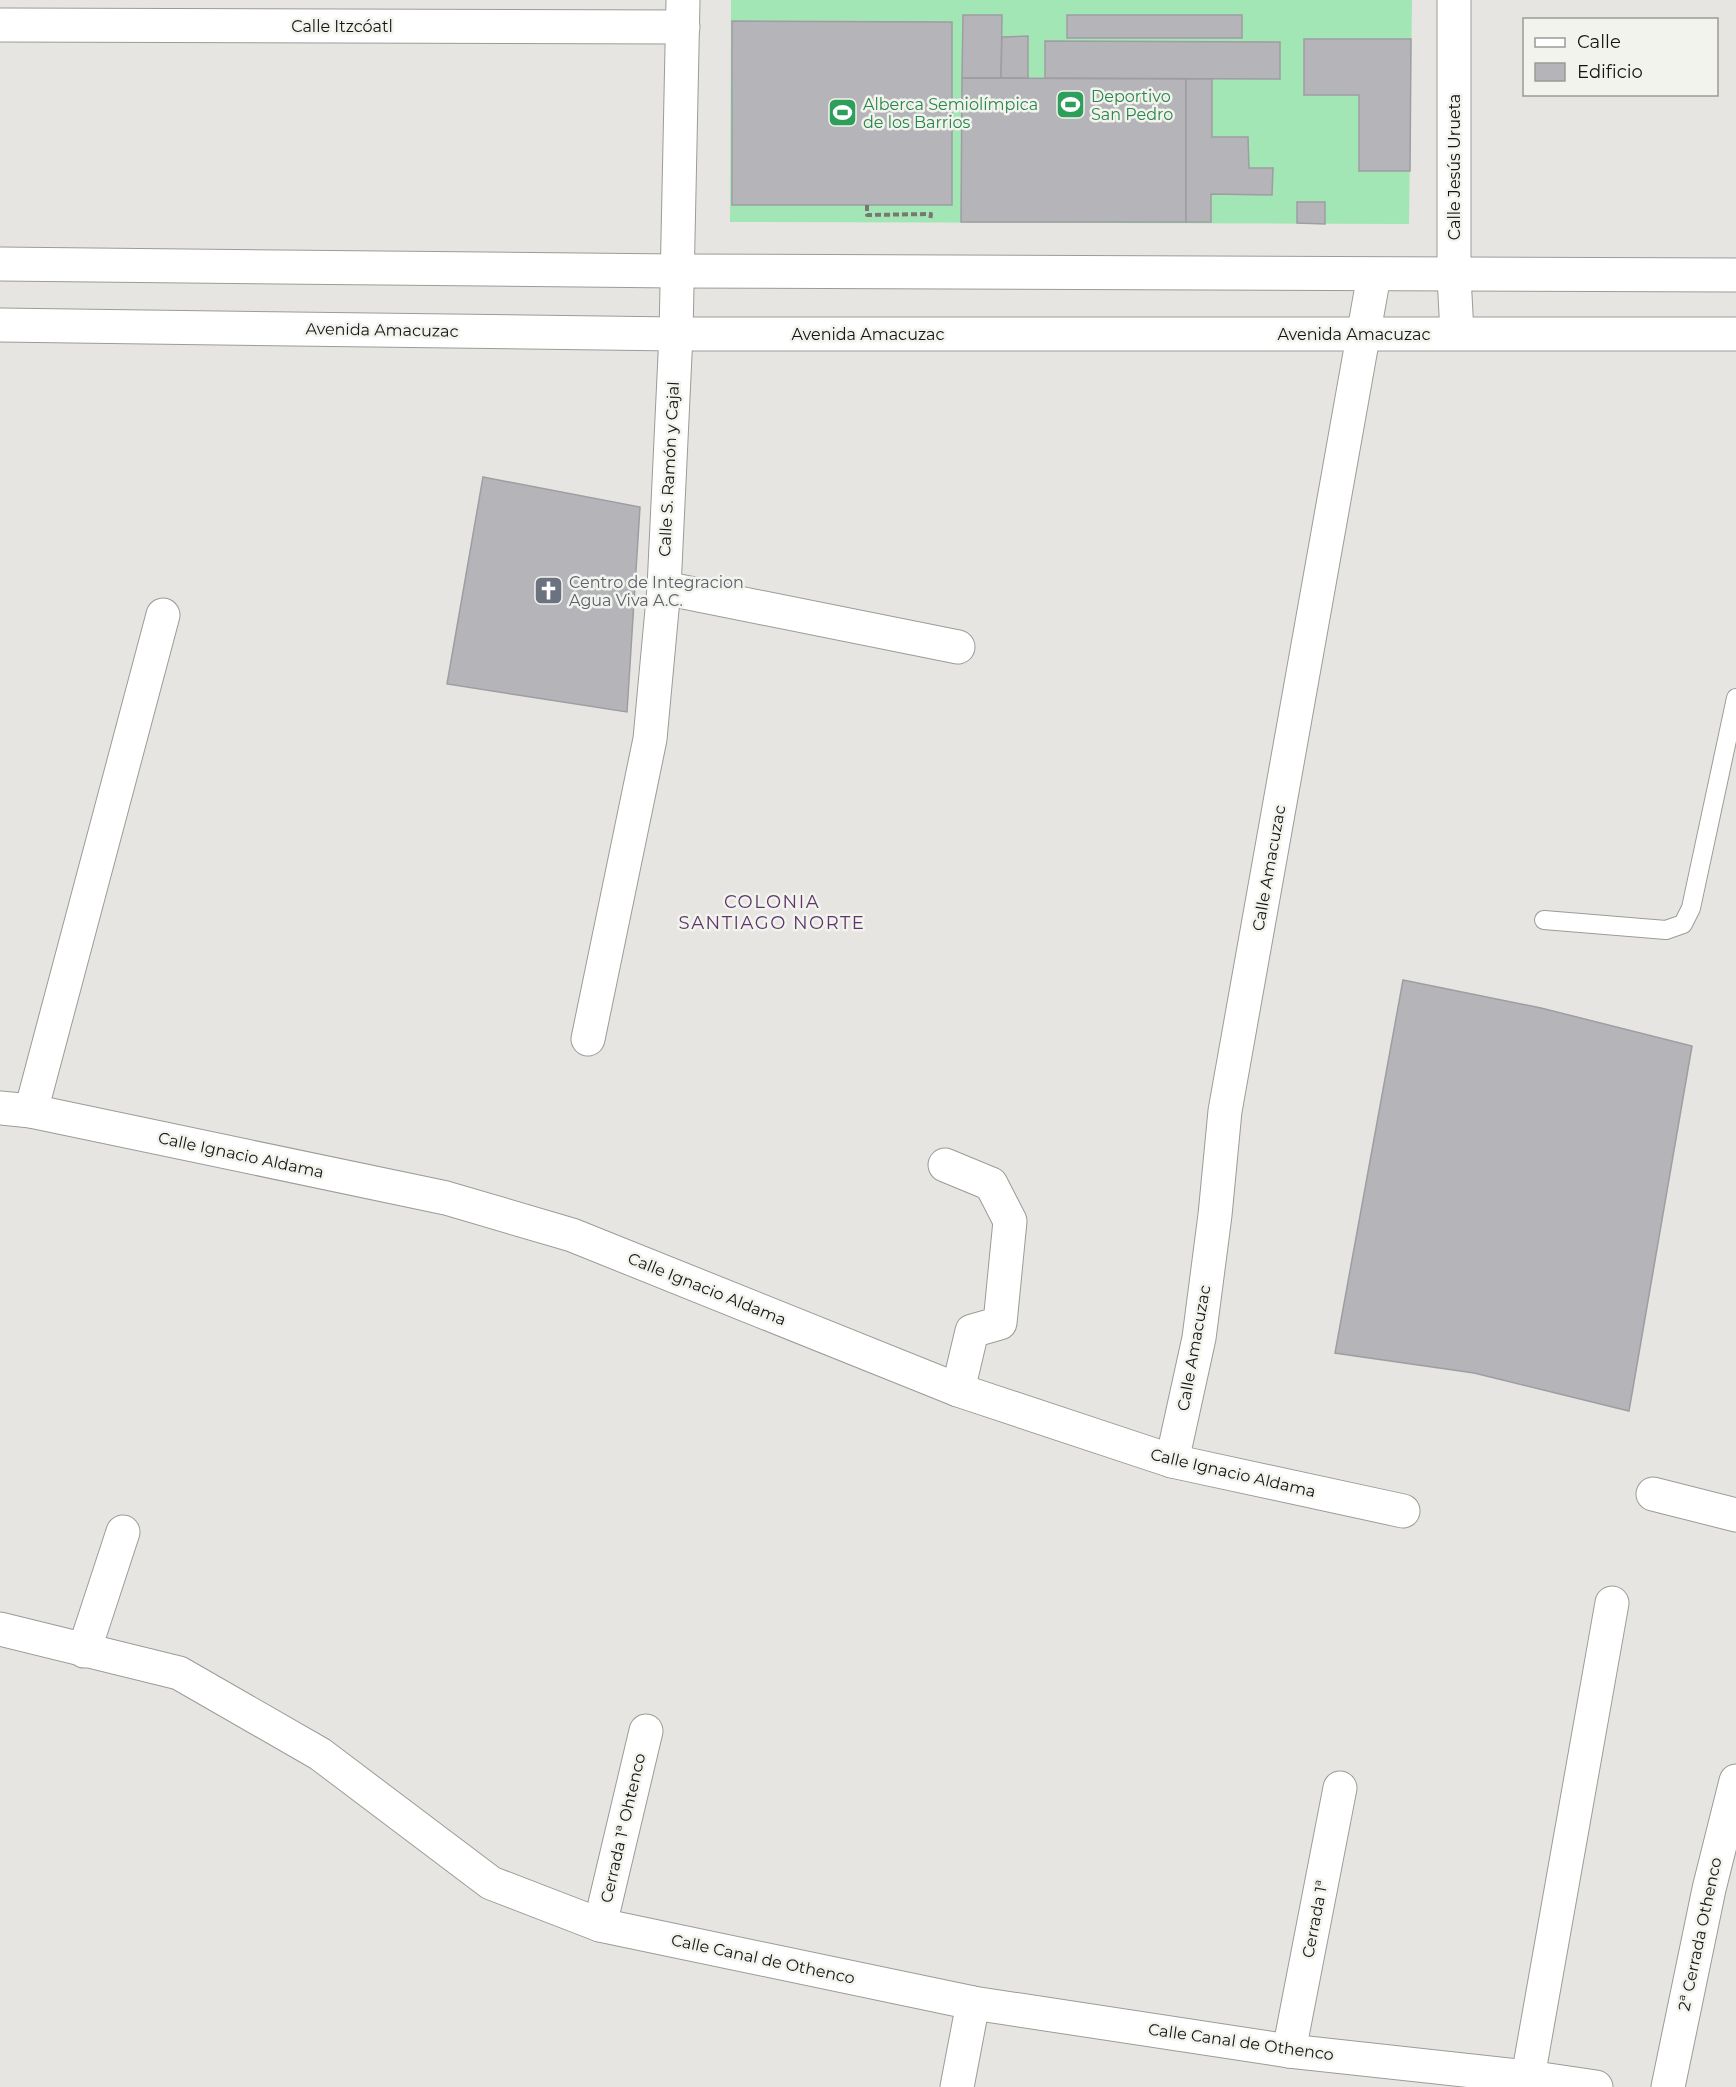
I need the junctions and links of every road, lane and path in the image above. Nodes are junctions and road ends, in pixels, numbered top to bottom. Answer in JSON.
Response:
{"nodes":[{"id":1,"x":1454,"y":0,"type":"edge"},
{"id":2,"x":683,"y":13,"type":"edge"},
{"id":3,"x":0,"y":25,"type":"edge"},
{"id":4,"x":867,"y":205,"type":"dead end"},
{"id":5,"x":930,"y":221,"type":"dead end"},
{"id":6,"x":0,"y":264,"type":"edge"},
{"id":7,"x":676,"y":271,"type":"junction"},
{"id":8,"x":1374,"y":275,"type":"junction"},
{"id":9,"x":1736,"y":275,"type":"edge"},
{"id":10,"x":1454,"y":276,"type":"junction"},
{"id":11,"x":0,"y":325,"type":"edge"},
{"id":12,"x":1457,"y":333,"type":"junction"},
{"id":13,"x":676,"y":334,"type":"junction"},
{"id":14,"x":1736,"y":334,"type":"edge"},
{"id":15,"x":1364,"y":335,"type":"junction"},
{"id":16,"x":664,"y":588,"type":"junction"},
{"id":17,"x":163,"y":615,"type":"dead end"},
{"id":18,"x":958,"y":646,"type":"dead end"},
{"id":19,"x":1736,"y":698,"type":"edge"},
{"id":20,"x":1544,"y":920,"type":"dead end"},
{"id":21,"x":588,"y":1039,"type":"dead end"},
{"id":22,"x":15,"y":1110,"type":"edge"},
{"id":23,"x":945,"y":1165,"type":"dead end"},
{"id":24,"x":958,"y":1390,"type":"junction"},
{"id":25,"x":1172,"y":1461,"type":"junction"},
{"id":26,"x":1653,"y":1494,"type":"dead end"},
{"id":27,"x":1403,"y":1511,"type":"dead end"},
{"id":28,"x":1736,"y":1515,"type":"edge"},
{"id":29,"x":123,"y":1532,"type":"dead end"},
{"id":30,"x":1612,"y":1602,"type":"dead end"},
{"id":31,"x":0,"y":1629,"type":"edge"},
{"id":32,"x":84,"y":1651,"type":"junction"},
{"id":33,"x":646,"y":1731,"type":"dead end"},
{"id":34,"x":1736,"y":1781,"type":"edge"},
{"id":35,"x":1340,"y":1788,"type":"dead end"},
{"id":36,"x":600,"y":1925,"type":"junction"},
{"id":37,"x":973,"y":2003,"type":"junction"},
{"id":38,"x":1289,"y":2051,"type":"junction"},
{"id":39,"x":1528,"y":2077,"type":"junction"},
{"id":40,"x":957,"y":2087,"type":"edge"},
{"id":41,"x":1596,"y":2087,"type":"edge"},
{"id":42,"x":1668,"y":2087,"type":"edge"}],
"edges":[{"from":1,"to":10,"type":"street","name":"Calle Jesús Urueta"},
{"from":2,"to":3,"type":"street","name":"Calle Itzcóatl"},
{"from":2,"to":7,"type":"street","name":"Calle S. Ramón y Cajal"},
{"from":4,"to":5,"type":"path"},
{"from":6,"to":7,"type":"street"},
{"from":7,"to":8,"type":"street"},
{"from":7,"to":13,"type":"street","name":"Calle S. Ramón y Cajal"},
{"from":8,"to":10,"type":"street"},
{"from":8,"to":15,"type":"street","name":"Calle Amacuzac"},
{"from":9,"to":10,"type":"street"},
{"from":10,"to":12,"type":"street","name":"Calle Jesús Urueta"},
{"from":11,"to":13,"type":"street","name":"Avenida Amacuzac"},
{"from":12,"to":14,"type":"street","name":"Avenida Amacuzac"},
{"from":12,"to":15,"type":"street","name":"Avenida Amacuzac"},
{"from":13,"to":15,"type":"street","name":"Avenida Amacuzac"},
{"from":13,"to":16,"type":"street","name":"Calle S. Ramón y Cajal"},
{"from":15,"to":25,"type":"street","name":"Calle Amacuzac"},
{"from":16,"to":18,"type":"street"},
{"from":16,"to":21,"type":"street","name":"Calle S. Ramón y Cajal"},
{"from":17,"to":22,"type":"street"},
{"from":19,"to":20,"type":"lane"},
{"from":22,"to":24,"type":"street","name":"Calle Ignacio Aldama"},
{"from":23,"to":24,"type":"street"},
{"from":24,"to":25,"type":"street","name":"Calle Ignacio Aldama"},
{"from":25,"to":27,"type":"street","name":"Calle Ignacio Aldama"},
{"from":26,"to":28,"type":"street"},
{"from":29,"to":32,"type":"street"},
{"from":30,"to":39,"type":"street"},
{"from":31,"to":32,"type":"street","name":"Calle Canal de Othenco"},
{"from":32,"to":36,"type":"street","name":"Calle Canal de Othenco"},
{"from":33,"to":36,"type":"street","name":"Cerrada 1ª Ohtenco"},
{"from":34,"to":42,"type":"street","name":"2ª Cerrada Othenco"},
{"from":35,"to":38,"type":"street","name":"Cerrada 1ª"},
{"from":36,"to":37,"type":"street","name":"Calle Canal de Othenco"},
{"from":37,"to":38,"type":"street","name":"Calle Canal de Othenco"},
{"from":37,"to":40,"type":"street"},
{"from":38,"to":39,"type":"street","name":"Calle Canal de Othenco"},
{"from":39,"to":41,"type":"street","name":"Calle Canal de Othenco"}]}
